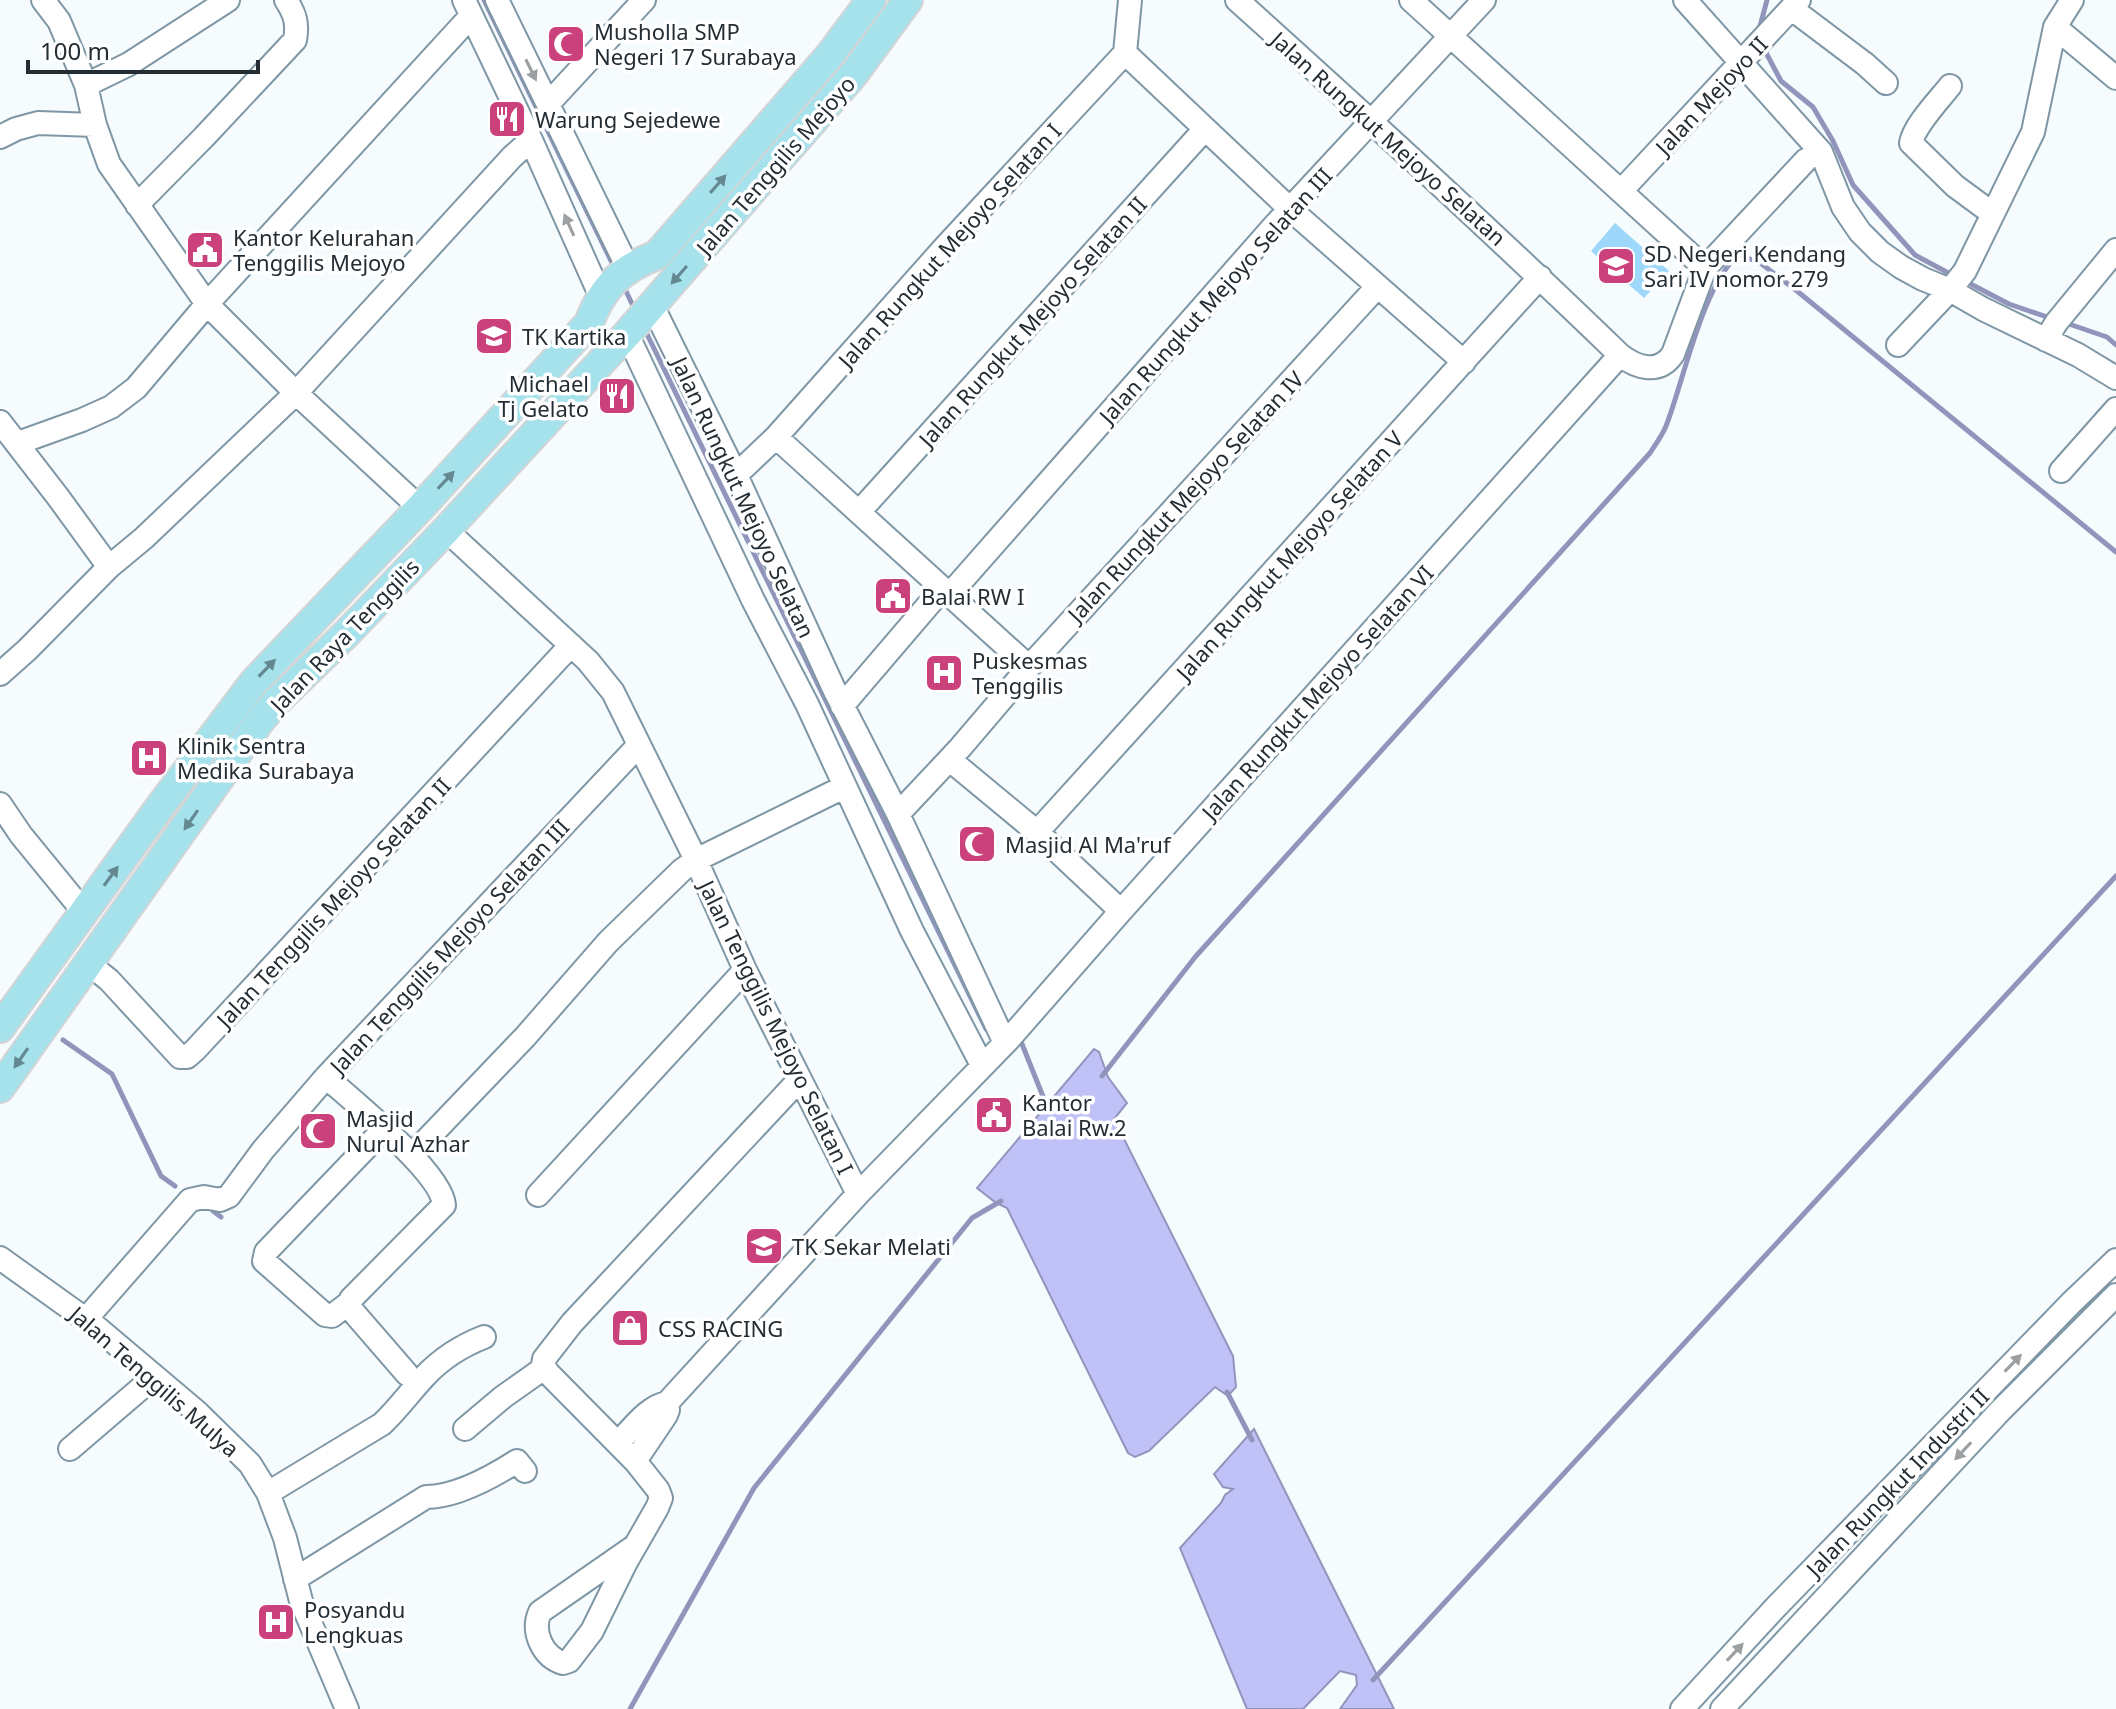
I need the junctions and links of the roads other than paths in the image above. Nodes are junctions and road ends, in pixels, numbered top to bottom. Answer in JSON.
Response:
{"nodes":[{"id":1,"x":43,"y":0,"type":"edge"},
{"id":2,"x":228,"y":0,"type":"edge"},
{"id":3,"x":286,"y":0,"type":"edge"},
{"id":4,"x":497,"y":0,"type":"edge"},
{"id":5,"x":644,"y":0,"type":"edge"},
{"id":6,"x":871,"y":0,"type":"edge"},
{"id":7,"x":908,"y":0,"type":"edge"},
{"id":8,"x":1130,"y":0,"type":"edge"},
{"id":9,"x":1237,"y":0,"type":"edge"},
{"id":10,"x":1411,"y":0,"type":"edge"},
{"id":11,"x":1484,"y":0,"type":"edge"},
{"id":12,"x":1685,"y":0,"type":"edge"},
{"id":13,"x":2072,"y":0,"type":"edge"},
{"id":14,"x":1796,"y":5,"type":"edge"},
{"id":15,"x":468,"y":8,"type":"edge"},
{"id":16,"x":2055,"y":27,"type":"junction"},
{"id":17,"x":1450,"y":36,"type":"junction"},
{"id":18,"x":1754,"y":48,"type":"junction"},
{"id":19,"x":1125,"y":53,"type":"junction"},
{"id":20,"x":2116,"y":78,"type":"edge"},
{"id":21,"x":1886,"y":83,"type":"dead end"},
{"id":22,"x":86,"y":85,"type":"junction"},
{"id":23,"x":1950,"y":86,"type":"dead end"},
{"id":24,"x":794,"y":98,"type":"junction"},
{"id":25,"x":548,"y":104,"type":"junction"},
{"id":26,"x":817,"y":118,"type":"junction"},
{"id":27,"x":1371,"y":121,"type":"junction"},
{"id":28,"x":95,"y":125,"type":"junction"},
{"id":29,"x":1205,"y":129,"type":"junction"},
{"id":30,"x":0,"y":137,"type":"edge"},
{"id":31,"x":531,"y":140,"type":"junction"},
{"id":32,"x":1806,"y":160,"type":"dead end"},
{"id":33,"x":1622,"y":190,"type":"junction"},
{"id":34,"x":137,"y":205,"type":"junction"},
{"id":35,"x":1290,"y":209,"type":"junction"},
{"id":36,"x":1993,"y":214,"type":"junction"},
{"id":37,"x":2116,"y":250,"type":"edge"},
{"id":38,"x":1705,"y":268,"type":"junction"},
{"id":39,"x":1540,"y":277,"type":"junction"},
{"id":40,"x":615,"y":281,"type":"junction"},
{"id":41,"x":1956,"y":282,"type":"junction"},
{"id":42,"x":1377,"y":287,"type":"junction"},
{"id":43,"x":207,"y":304,"type":"junction"},
{"id":44,"x":640,"y":319,"type":"junction"},
{"id":45,"x":2054,"y":327,"type":"junction"},
{"id":46,"x":1898,"y":345,"type":"dead end"},
{"id":47,"x":1620,"y":355,"type":"junction"},
{"id":48,"x":1464,"y":362,"type":"junction"},
{"id":49,"x":2116,"y":378,"type":"edge"},
{"id":50,"x":296,"y":393,"type":"junction"},
{"id":51,"x":526,"y":394,"type":"junction"},
{"id":52,"x":2116,"y":409,"type":"edge"},
{"id":53,"x":549,"y":418,"type":"junction"},
{"id":54,"x":0,"y":422,"type":"edge"},
{"id":55,"x":776,"y":437,"type":"junction"},
{"id":56,"x":9,"y":441,"type":"edge"},
{"id":57,"x":2061,"y":471,"type":"dead end"},
{"id":58,"x":736,"y":475,"type":"junction"},
{"id":59,"x":420,"y":508,"type":"junction"},
{"id":60,"x":859,"y":512,"type":"junction"},
{"id":61,"x":446,"y":530,"type":"junction"},
{"id":62,"x":109,"y":567,"type":"junction"},
{"id":63,"x":946,"y":591,"type":"junction"},
{"id":64,"x":324,"y":609,"type":"junction"},
{"id":65,"x":347,"y":633,"type":"junction"},
{"id":66,"x":571,"y":645,"type":"junction"},
{"id":67,"x":1029,"y":667,"type":"junction"},
{"id":68,"x":0,"y":674,"type":"edge"},
{"id":69,"x":825,"y":698,"type":"junction"},
{"id":70,"x":638,"y":746,"type":"junction"},
{"id":71,"x":950,"y":760,"type":"junction"},
{"id":72,"x":844,"y":787,"type":"junction"},
{"id":73,"x":0,"y":804,"type":"edge"},
{"id":74,"x":898,"y":814,"type":"junction"},
{"id":75,"x":1037,"y":832,"type":"junction"},
{"id":76,"x":696,"y":860,"type":"junction"},
{"id":77,"x":1121,"y":911,"type":"junction"},
{"id":78,"x":84,"y":912,"type":"junction"},
{"id":79,"x":89,"y":964,"type":"junction"},
{"id":80,"x":745,"y":970,"type":"junction"},
{"id":81,"x":7,"y":1019,"type":"edge"},
{"id":82,"x":1005,"y":1043,"type":"junction"},
{"id":83,"x":982,"y":1065,"type":"junction"},
{"id":84,"x":326,"y":1077,"type":"junction"},
{"id":85,"x":800,"y":1079,"type":"junction"},
{"id":86,"x":0,"y":1088,"type":"edge"},
{"id":87,"x":384,"y":1129,"type":"junction"},
{"id":88,"x":412,"y":1155,"type":"junction"},
{"id":89,"x":858,"y":1194,"type":"junction"},
{"id":90,"x":538,"y":1195,"type":"dead end"},
{"id":91,"x":0,"y":1258,"type":"edge"},
{"id":92,"x":2116,"y":1260,"type":"edge"},
{"id":93,"x":2116,"y":1295,"type":"edge"},
{"id":94,"x":349,"y":1303,"type":"junction"},
{"id":95,"x":86,"y":1319,"type":"junction"},
{"id":96,"x":484,"y":1337,"type":"dead end"},
{"id":97,"x":544,"y":1368,"type":"junction"},
{"id":98,"x":407,"y":1374,"type":"dead end"},
{"id":99,"x":154,"y":1377,"type":"junction"},
{"id":100,"x":667,"y":1403,"type":"junction"},
{"id":101,"x":465,"y":1429,"type":"dead end"},
{"id":102,"x":618,"y":1443,"type":"junction"},
{"id":103,"x":70,"y":1449,"type":"dead end"},
{"id":104,"x":635,"y":1461,"type":"junction"},
{"id":105,"x":525,"y":1471,"type":"dead end"},
{"id":106,"x":268,"y":1493,"type":"junction"},
{"id":107,"x":635,"y":1546,"type":"junction"},
{"id":108,"x":295,"y":1579,"type":"junction"},
{"id":109,"x":1775,"y":1608,"type":"junction"},
{"id":110,"x":1796,"y":1629,"type":"junction"},
{"id":111,"x":347,"y":1709,"type":"edge"},
{"id":112,"x":1682,"y":1709,"type":"edge"},
{"id":113,"x":1722,"y":1709,"type":"edge"}],
"edges":[{"from":1,"to":22,"type":"street"},
{"from":2,"to":22,"type":"street"},
{"from":3,"to":34,"type":"street"},
{"from":4,"to":25,"type":"street","one_way":true},
{"from":5,"to":25,"type":"street"},
{"from":6,"to":24,"type":"main road","name":"Jalan Tenggilis Mejoyo"},
{"from":7,"to":26,"type":"main road","name":"Jalan Tenggilis Mejoyo"},
{"from":8,"to":19,"type":"street"},
{"from":9,"to":27,"type":"street","name":"Jalan Rungkut Mejoyo Selatan"},
{"from":10,"to":17,"type":"street"},
{"from":11,"to":17,"type":"street","name":"Jalan Rungkut Mejoyo Selatan III"},
{"from":12,"to":18,"type":"street"},
{"from":13,"to":16,"type":"street"},
{"from":14,"to":18,"type":"street","name":"Jalan Mejoyo II"},
{"from":14,"to":21,"type":"street"},
{"from":15,"to":31,"type":"street"},
{"from":15,"to":43,"type":"street"},
{"from":16,"to":20,"type":"street"},
{"from":16,"to":36,"type":"street"},
{"from":17,"to":27,"type":"street","name":"Jalan Rungkut Mejoyo Selatan III"},
{"from":17,"to":33,"type":"street"},
{"from":18,"to":33,"type":"street","name":"Jalan Mejoyo II"},
{"from":18,"to":41,"type":"street"},
{"from":19,"to":29,"type":"street"},
{"from":19,"to":55,"type":"street","name":"Jalan Rungkut Mejoyo Selatan I"},
{"from":22,"to":28,"type":"street"},
{"from":23,"to":36,"type":"street"},
{"from":24,"to":26,"type":"main road"},
{"from":40,"to":24,"type":"main road","name":"Jalan Tenggilis Mejoyo","one_way":true},
{"from":25,"to":40,"type":"street"},
{"from":26,"to":44,"type":"main road","name":"Jalan Tenggilis Mejoyo","one_way":true},
{"from":27,"to":35,"type":"street","name":"Jalan Rungkut Mejoyo Selatan III"},
{"from":27,"to":39,"type":"street","name":"Jalan Rungkut Mejoyo Selatan"},
{"from":28,"to":30,"type":"street"},
{"from":28,"to":34,"type":"street"},
{"from":29,"to":35,"type":"street"},
{"from":29,"to":60,"type":"street","name":"Jalan Rungkut Mejoyo Selatan II"},
{"from":40,"to":31,"type":"street","one_way":true},
{"from":31,"to":50,"type":"street"},
{"from":32,"to":38,"type":"street"},
{"from":33,"to":38,"type":"street"},
{"from":34,"to":43,"type":"street"},
{"from":35,"to":42,"type":"street"},
{"from":35,"to":63,"type":"street","name":"Jalan Rungkut Mejoyo Selatan III"},
{"from":36,"to":41,"type":"street"},
{"from":37,"to":45,"type":"street"},
{"from":38,"to":47,"type":"street"},
{"from":39,"to":47,"type":"street","name":"Jalan Rungkut Mejoyo Selatan"},
{"from":39,"to":48,"type":"street","name":"Jalan Rungkut Mejoyo Selatan V"},
{"from":40,"to":51,"type":"main road","name":"Jalan Raya Tenggilis"},
{"from":41,"to":45,"type":"street"},
{"from":41,"to":46,"type":"street"},
{"from":42,"to":48,"type":"street"},
{"from":42,"to":67,"type":"street","name":"Jalan Rungkut Mejoyo Selatan IV"},
{"from":43,"to":50,"type":"street"},
{"from":43,"to":56,"type":"street"},
{"from":44,"to":53,"type":"main road","name":"Jalan Raya Tenggilis"},
{"from":44,"to":58,"type":"street","name":"Jalan Rungkut Mejoyo Selatan"},
{"from":44,"to":69,"type":"street","name":"Jalan Rungkut Mejoyo Selatan"},
{"from":45,"to":49,"type":"street"},
{"from":47,"to":77,"type":"street","name":"Jalan Rungkut Mejoyo Selatan VI"},
{"from":48,"to":75,"type":"street","name":"Jalan Rungkut Mejoyo Selatan V"},
{"from":50,"to":59,"type":"street"},
{"from":50,"to":62,"type":"street"},
{"from":51,"to":53,"type":"main road"},
{"from":59,"to":51,"type":"main road","name":"Jalan Raya Tenggilis","one_way":true},
{"from":52,"to":57,"type":"street"},
{"from":53,"to":61,"type":"main road","name":"Jalan Raya Tenggilis"},
{"from":54,"to":56,"type":"street"},
{"from":55,"to":58,"type":"street","name":"Jalan Rungkut Mejoyo Selatan I"},
{"from":55,"to":60,"type":"street"},
{"from":56,"to":62,"type":"street"},
{"from":58,"to":69,"type":"street","name":"Jalan Rungkut Mejoyo Selatan"},
{"from":59,"to":64,"type":"main road","name":"Jalan Raya Tenggilis"},
{"from":60,"to":63,"type":"street"},
{"from":61,"to":65,"type":"main road","name":"Jalan Raya Tenggilis"},
{"from":61,"to":66,"type":"street","name":"Jalan Tenggilis Mejoyo Selatan I"},
{"from":62,"to":68,"type":"street"},
{"from":63,"to":67,"type":"street"},
{"from":63,"to":69,"type":"street","name":"Jalan Rungkut Mejoyo Selatan III"},
{"from":64,"to":65,"type":"main road"},
{"from":78,"to":64,"type":"main road","name":"Jalan Raya Tenggilis","one_way":true},
{"from":65,"to":79,"type":"main road","name":"Jalan Raya Tenggilis","one_way":true},
{"from":66,"to":70,"type":"street","name":"Jalan Tenggilis Mejoyo Selatan I"},
{"from":66,"to":79,"type":"street","name":"Jalan Tenggilis Mejoyo Selatan II"},
{"from":67,"to":71,"type":"street","name":"Jalan Rungkut Mejoyo Selatan IV"},
{"from":69,"to":72,"type":"street","name":"Jalan Rungkut Mejoyo Selatan"},
{"from":69,"to":74,"type":"street","name":"Jalan Rungkut Mejoyo Selatan"},
{"from":70,"to":76,"type":"street","name":"Jalan Tenggilis Mejoyo Selatan I"},
{"from":70,"to":84,"type":"street","name":"Jalan Tenggilis Mejoyo Selatan III"},
{"from":71,"to":74,"type":"street","name":"Jalan Rungkut Mejoyo Selatan IV"},
{"from":71,"to":75,"type":"street"},
{"from":72,"to":76,"type":"street"},
{"from":72,"to":83,"type":"street","name":"Jalan Rungkut Mejoyo Selatan"},
{"from":73,"to":78,"type":"street"},
{"from":74,"to":82,"type":"street","name":"Jalan Rungkut Mejoyo Selatan"},
{"from":75,"to":77,"type":"street"},
{"from":76,"to":80,"type":"street","name":"Jalan Tenggilis Mejoyo Selatan I"},
{"from":76,"to":88,"type":"street"},
{"from":77,"to":82,"type":"street","name":"Jalan Rungkut Mejoyo Selatan VI"},
{"from":78,"to":81,"type":"main road","name":"Jalan Raya Tenggilis"},
{"from":79,"to":86,"type":"main road","name":"Jalan Raya Tenggilis","one_way":true},
{"from":80,"to":85,"type":"street","name":"Jalan Tenggilis Mejoyo Selatan I"},
{"from":80,"to":90,"type":"street"},
{"from":82,"to":83,"type":"street","name":"Jalan Rungkut Mejoyo Selatan VI"},
{"from":83,"to":89,"type":"street","name":"Jalan Rungkut Mejoyo Selatan VI"},
{"from":84,"to":87,"type":"street"},
{"from":84,"to":95,"type":"street","name":"Jalan Tenggilis Mejoyo Selatan III"},
{"from":85,"to":89,"type":"street","name":"Jalan Tenggilis Mejoyo Selatan I"},
{"from":85,"to":97,"type":"street"},
{"from":87,"to":88,"type":"street"},
{"from":87,"to":94,"type":"street"},
{"from":88,"to":94,"type":"street"},
{"from":89,"to":100,"type":"street","name":"Jalan Rungkut Mejoyo Selatan VI"},
{"from":91,"to":95,"type":"street","name":"Jalan Tenggilis Mulya"},
{"from":109,"to":92,"type":"street","name":"Jalan Rungkut Industri II","one_way":true},
{"from":93,"to":110,"type":"street","name":"Jalan Rungkut Industri II","one_way":true},
{"from":94,"to":98,"type":"street"},
{"from":95,"to":99,"type":"street","name":"Jalan Tenggilis Mulya"},
{"from":96,"to":106,"type":"street"},
{"from":97,"to":101,"type":"street"},
{"from":97,"to":102,"type":"street"},
{"from":99,"to":103,"type":"street"},
{"from":99,"to":106,"type":"street","name":"Jalan Tenggilis Mulya"},
{"from":100,"to":102,"type":"street"},
{"from":100,"to":104,"type":"street"},
{"from":102,"to":104,"type":"street"},
{"from":104,"to":107,"type":"street"},
{"from":105,"to":108,"type":"street"},
{"from":106,"to":108,"type":"street","name":"Jalan Tenggilis Mulya"},
{"from":107,"to":107,"type":"street"},
{"from":108,"to":111,"type":"street","name":"Jalan Tenggilis Mulya"},
{"from":109,"to":110,"type":"street"},
{"from":112,"to":109,"type":"street","name":"Jalan Rungkut Industri II","one_way":true},
{"from":110,"to":113,"type":"street","name":"Jalan Rungkut Industri II"}]}
